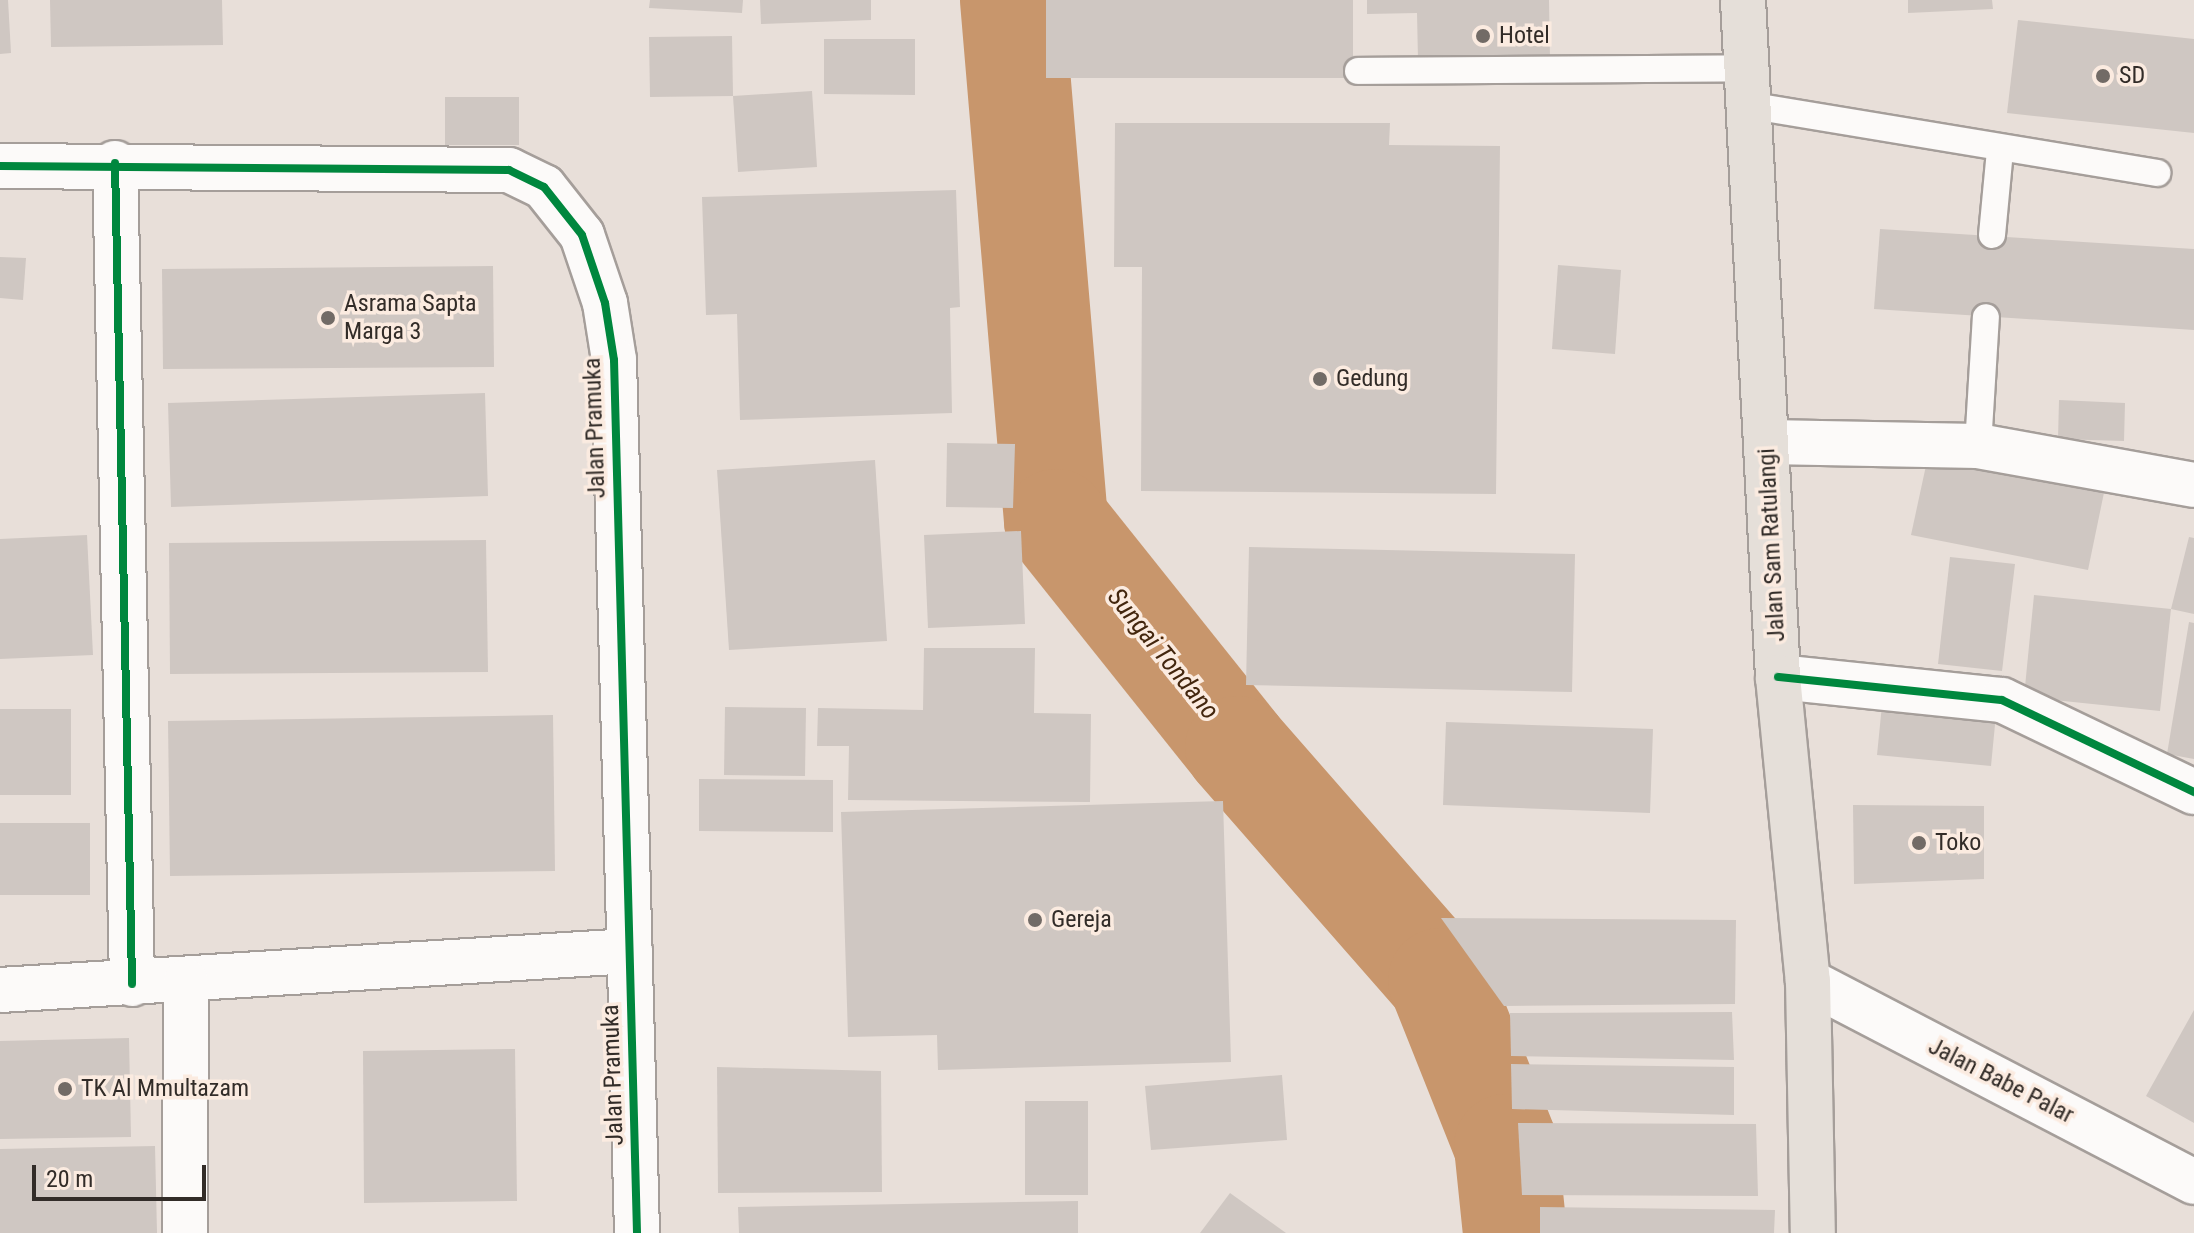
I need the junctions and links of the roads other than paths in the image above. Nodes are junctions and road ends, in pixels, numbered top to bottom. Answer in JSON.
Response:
{"nodes":[{"id":1,"x":1743,"y":0,"type":"edge"},
{"id":2,"x":1358,"y":71,"type":"dead end"},
{"id":3,"x":1746,"y":86,"type":"junction"},
{"id":4,"x":2000,"y":151,"type":"junction"},
{"id":5,"x":115,"y":163,"type":"junction"},
{"id":6,"x":0,"y":166,"type":"edge"},
{"id":7,"x":2157,"y":173,"type":"dead end"},
{"id":8,"x":1992,"y":235,"type":"dead end"},
{"id":9,"x":1986,"y":317,"type":"dead end"},
{"id":10,"x":1768,"y":442,"type":"junction"},
{"id":11,"x":1978,"y":446,"type":"junction"},
{"id":12,"x":2194,"y":485,"type":"edge"},
{"id":13,"x":1778,"y":677,"type":"junction"},
{"id":14,"x":2194,"y":792,"type":"edge"},
{"id":15,"x":630,"y":951,"type":"junction"},
{"id":16,"x":186,"y":981,"type":"junction"},
{"id":17,"x":1808,"y":981,"type":"junction"},
{"id":18,"x":132,"y":984,"type":"junction"},
{"id":19,"x":0,"y":990,"type":"edge"},
{"id":20,"x":2194,"y":1182,"type":"edge"},
{"id":21,"x":185,"y":1233,"type":"edge"},
{"id":22,"x":637,"y":1233,"type":"edge"},
{"id":23,"x":1813,"y":1233,"type":"edge"}],
"edges":[{"from":1,"to":3,"type":"main road","name":"Jalan Sam Ratulangi"},
{"from":2,"to":3,"type":"lane"},
{"from":3,"to":4,"type":"lane"},
{"from":3,"to":10,"type":"main road","name":"Jalan Sam Ratulangi"},
{"from":4,"to":7,"type":"lane"},
{"from":4,"to":8,"type":"lane"},
{"from":5,"to":6,"type":"street","name":"Jalan Pramuka"},
{"from":5,"to":15,"type":"street","name":"Jalan Pramuka"},
{"from":5,"to":18,"type":"street"},
{"from":9,"to":11,"type":"lane"},
{"from":10,"to":11,"type":"street"},
{"from":10,"to":13,"type":"main road","name":"Jalan Sam Ratulangi"},
{"from":11,"to":12,"type":"street"},
{"from":13,"to":14,"type":"street"},
{"from":13,"to":17,"type":"main road","name":"Jalan Sam Ratulangi"},
{"from":15,"to":16,"type":"street"},
{"from":15,"to":22,"type":"street","name":"Jalan Pramuka"},
{"from":16,"to":18,"type":"street"},
{"from":16,"to":21,"type":"street"},
{"from":17,"to":20,"type":"street","name":"Jalan Babe Palar"},
{"from":17,"to":23,"type":"main road","name":"Jalan Sam Ratulangi"},
{"from":18,"to":19,"type":"street"}]}
